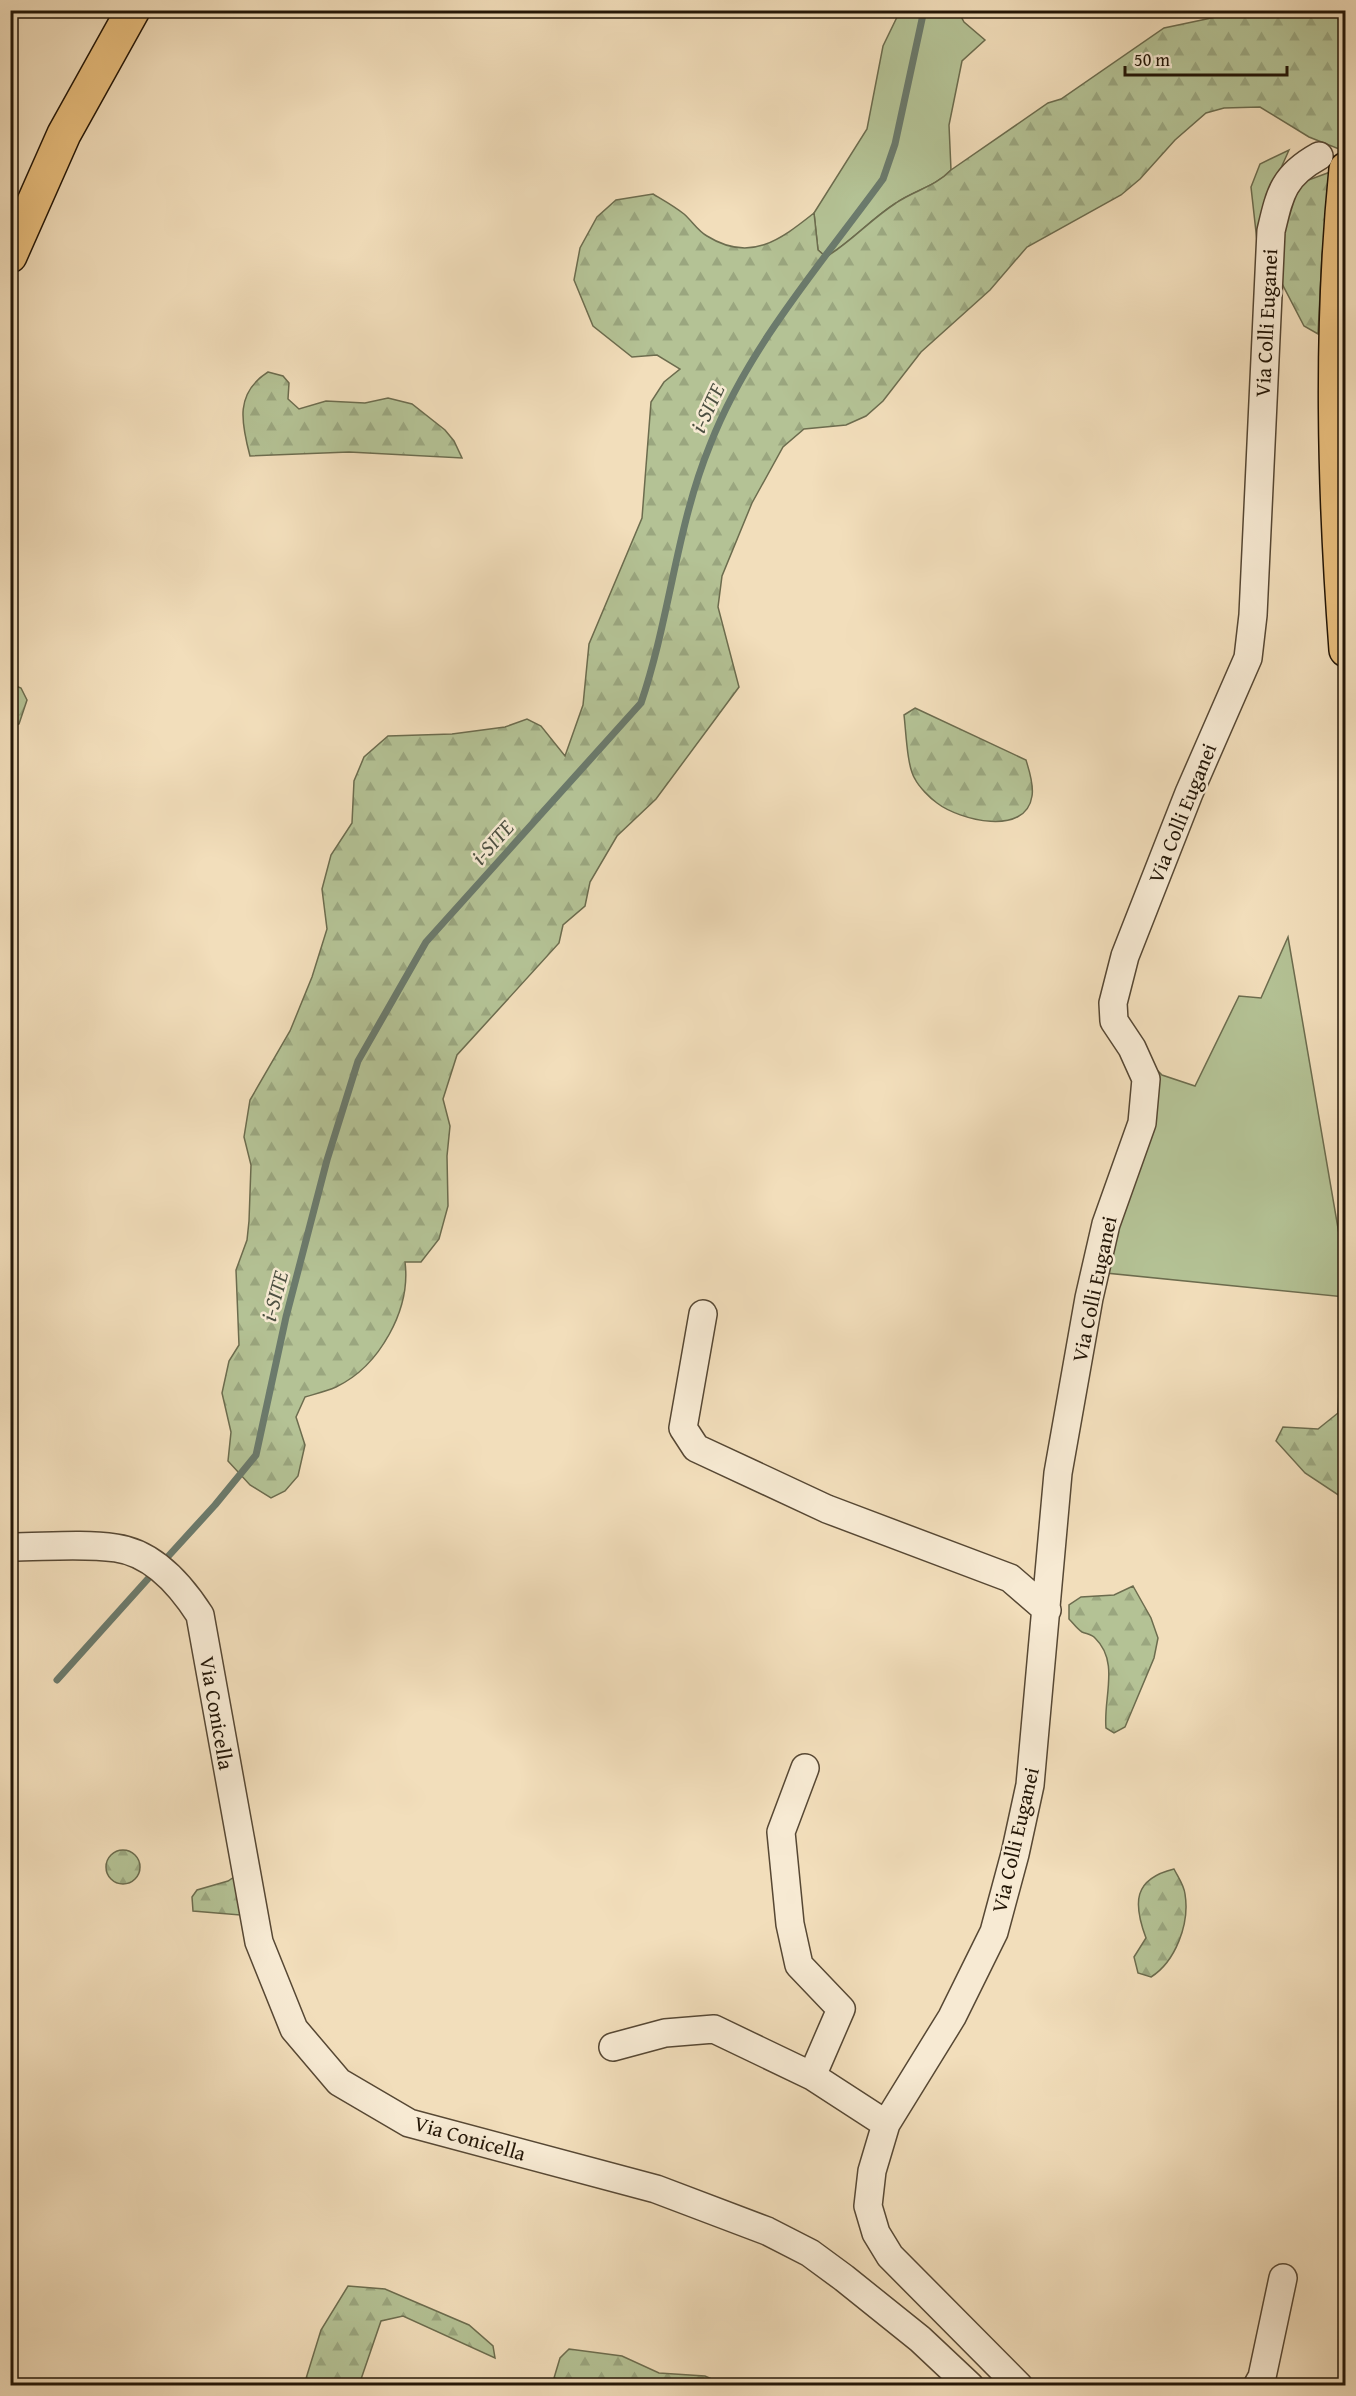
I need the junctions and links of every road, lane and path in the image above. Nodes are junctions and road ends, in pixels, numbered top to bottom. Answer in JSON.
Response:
{"nodes":[{"id":1,"x":133,"y":10,"type":"edge"},
{"id":2,"x":1336,"y":174,"type":"edge"},
{"id":3,"x":10,"y":256,"type":"edge"},
{"id":4,"x":1346,"y":650,"type":"edge"},
{"id":5,"x":703,"y":1314,"type":"dead end"},
{"id":6,"x":10,"y":1547,"type":"edge"},
{"id":7,"x":1047,"y":1610,"type":"junction"},
{"id":8,"x":805,"y":1768,"type":"dead end"},
{"id":9,"x":613,"y":2047,"type":"dead end"},
{"id":10,"x":812,"y":2076,"type":"junction"},
{"id":11,"x":886,"y":2124,"type":"junction"},
{"id":12,"x":1283,"y":2278,"type":"dead end"},
{"id":13,"x":970,"y":2385,"type":"edge"},
{"id":14,"x":1019,"y":2385,"type":"edge"},
{"id":15,"x":1257,"y":2385,"type":"edge"}],
"edges":[{"from":1,"to":3,"type":"main road"},
{"from":2,"to":4,"type":"main road"},
{"from":2,"to":7,"type":"street","name":"Via Colli Euganei"},
{"from":5,"to":7,"type":"street"},
{"from":6,"to":13,"type":"street","name":"Via Conicella"},
{"from":7,"to":11,"type":"street","name":"Via Colli Euganei"},
{"from":8,"to":10,"type":"street"},
{"from":9,"to":10,"type":"street"},
{"from":10,"to":11,"type":"street"},
{"from":11,"to":14,"type":"street","name":"Via Colli Euganei"},
{"from":12,"to":15,"type":"street"}]}
